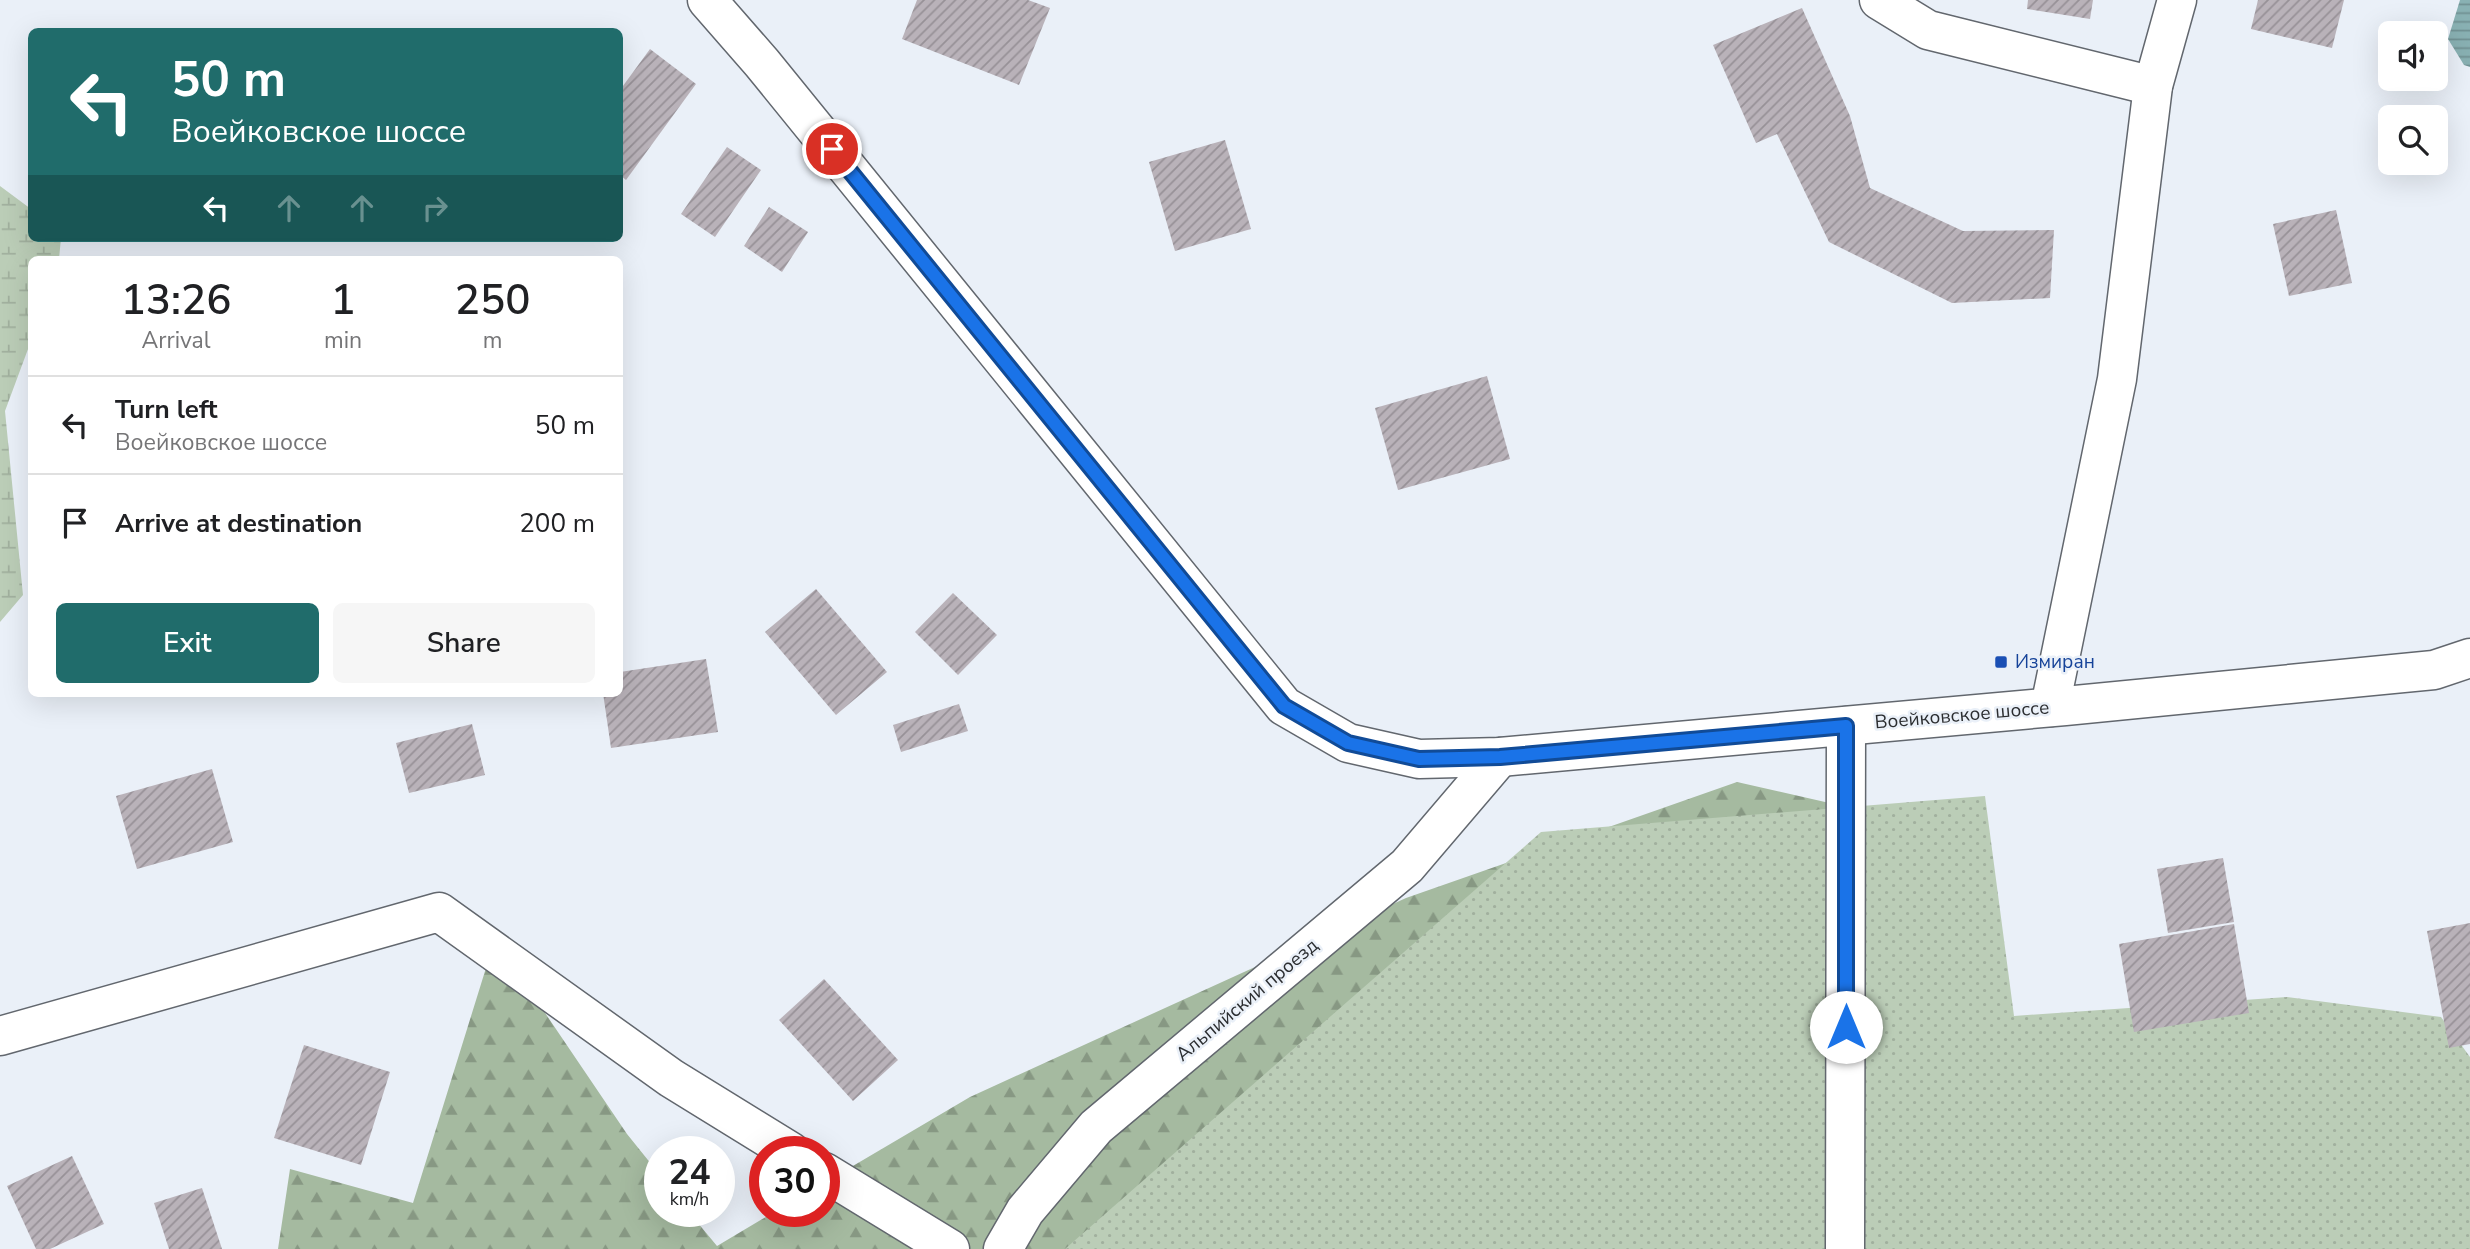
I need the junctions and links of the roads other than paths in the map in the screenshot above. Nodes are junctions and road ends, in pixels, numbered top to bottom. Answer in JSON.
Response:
{"nodes":[{"id":1,"x":707,"y":0,"type":"edge"},
{"id":2,"x":1879,"y":0,"type":"edge"},
{"id":3,"x":2177,"y":0,"type":"edge"},
{"id":4,"x":2153,"y":86,"type":"junction"},
{"id":5,"x":2470,"y":659,"type":"edge"},
{"id":6,"x":2050,"y":708,"type":"junction"},
{"id":7,"x":1846,"y":726,"type":"junction"},
{"id":8,"x":1500,"y":757,"type":"junction"},
{"id":9,"x":0,"y":1036,"type":"edge"},
{"id":10,"x":765,"y":1136,"type":"edge"},
{"id":11,"x":840,"y":1182,"type":"edge"},
{"id":12,"x":950,"y":1249,"type":"edge"},
{"id":13,"x":1003,"y":1249,"type":"edge"},
{"id":14,"x":1845,"y":1249,"type":"edge"}],
"edges":[{"from":1,"to":8,"type":"street","name":"Воейковское шоссе"},
{"from":2,"to":4,"type":"street"},
{"from":3,"to":4,"type":"street"},
{"from":4,"to":6,"type":"street"},
{"from":5,"to":6,"type":"street","name":"Воейковское шоссе"},
{"from":6,"to":7,"type":"street","name":"Воейковское шоссе"},
{"from":7,"to":8,"type":"street","name":"Воейковское шоссе"},
{"from":7,"to":14,"type":"street"},
{"from":8,"to":13,"type":"street","name":"Альпийский проезд"},
{"from":9,"to":10,"type":"street"},
{"from":11,"to":12,"type":"street"}]}
